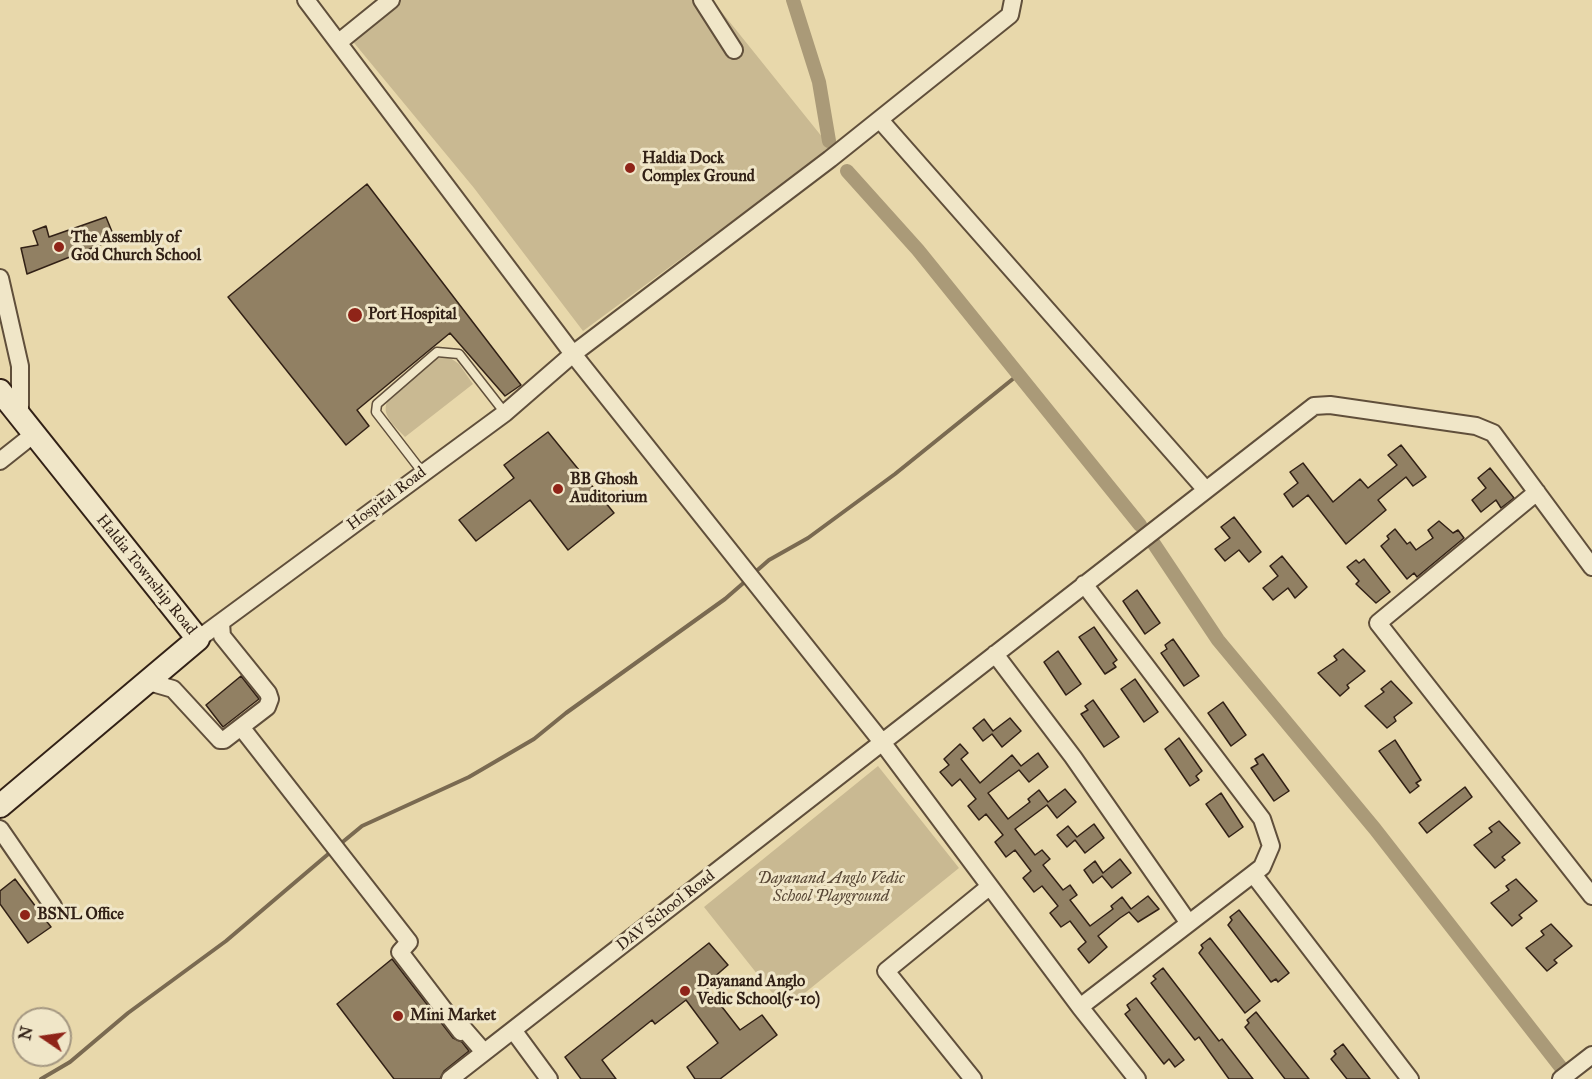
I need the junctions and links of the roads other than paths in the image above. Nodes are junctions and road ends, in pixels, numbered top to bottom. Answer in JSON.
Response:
{"nodes":[{"id":1,"x":306,"y":0,"type":"edge"},
{"id":2,"x":391,"y":0,"type":"edge"},
{"id":3,"x":702,"y":0,"type":"edge"},
{"id":4,"x":1012,"y":0,"type":"edge"},
{"id":5,"x":339,"y":42,"type":"junction"},
{"id":6,"x":734,"y":50,"type":"dead end"},
{"id":7,"x":880,"y":120,"type":"junction"},
{"id":8,"x":0,"y":278,"type":"edge"},
{"id":9,"x":573,"y":354,"type":"junction"},
{"id":10,"x":0,"y":391,"type":"edge"},
{"id":11,"x":504,"y":413,"type":"junction"},
{"id":12,"x":27,"y":425,"type":"junction"},
{"id":13,"x":0,"y":462,"type":"edge"},
{"id":14,"x":423,"y":473,"type":"junction"},
{"id":15,"x":1206,"y":490,"type":"junction"},
{"id":16,"x":1537,"y":492,"type":"junction"},
{"id":17,"x":1592,"y":567,"type":"edge"},
{"id":18,"x":1084,"y":584,"type":"junction"},
{"id":19,"x":221,"y":623,"type":"junction"},
{"id":20,"x":198,"y":639,"type":"junction"},
{"id":21,"x":995,"y":654,"type":"junction"},
{"id":22,"x":149,"y":682,"type":"junction"},
{"id":23,"x":241,"y":727,"type":"junction"},
{"id":24,"x":882,"y":742,"type":"junction"},
{"id":25,"x":0,"y":806,"type":"edge"},
{"id":26,"x":0,"y":829,"type":"edge"},
{"id":27,"x":1253,"y":874,"type":"junction"},
{"id":28,"x":989,"y":887,"type":"junction"},
{"id":29,"x":1592,"y":896,"type":"edge"},
{"id":30,"x":53,"y":906,"type":"dead end"},
{"id":31,"x":1188,"y":922,"type":"junction"},
{"id":32,"x":1080,"y":1007,"type":"junction"},
{"id":33,"x":513,"y":1030,"type":"junction"},
{"id":34,"x":484,"y":1052,"type":"junction"},
{"id":35,"x":1589,"y":1058,"type":"edge"},
{"id":36,"x":450,"y":1079,"type":"edge"},
{"id":37,"x":549,"y":1079,"type":"edge"},
{"id":38,"x":973,"y":1079,"type":"edge"},
{"id":39,"x":1137,"y":1079,"type":"edge"},
{"id":40,"x":1410,"y":1079,"type":"edge"},
{"id":41,"x":1561,"y":1079,"type":"edge"}],
"edges":[{"from":1,"to":5,"type":"street"},
{"from":2,"to":5,"type":"street"},
{"from":3,"to":6,"type":"street"},
{"from":4,"to":7,"type":"street","name":"Hospital Road"},
{"from":5,"to":9,"type":"street"},
{"from":7,"to":9,"type":"street","name":"Hospital Road"},
{"from":7,"to":15,"type":"street"},
{"from":8,"to":12,"type":"street"},
{"from":9,"to":11,"type":"street","name":"Hospital Road"},
{"from":9,"to":24,"type":"street"},
{"from":10,"to":12,"type":"main road","name":"Haldia Township Road"},
{"from":11,"to":14,"type":"street","name":"Hospital Road"},
{"from":11,"to":14,"type":"lane"},
{"from":12,"to":13,"type":"street"},
{"from":12,"to":20,"type":"main road","name":"Haldia Township Road"},
{"from":14,"to":19,"type":"street","name":"Hospital Road"},
{"from":15,"to":16,"type":"street","name":"DAV School Road"},
{"from":15,"to":18,"type":"street","name":"DAV School Road"},
{"from":16,"to":17,"type":"street","name":"DAV School Road"},
{"from":16,"to":29,"type":"street"},
{"from":18,"to":21,"type":"street","name":"DAV School Road"},
{"from":18,"to":27,"type":"street"},
{"from":19,"to":20,"type":"street","name":"Hospital Road"},
{"from":19,"to":23,"type":"street"},
{"from":20,"to":22,"type":"main road","name":"Haldia Township Road"},
{"from":21,"to":24,"type":"street","name":"DAV School Road"},
{"from":21,"to":31,"type":"street"},
{"from":22,"to":23,"type":"street"},
{"from":22,"to":25,"type":"main road","name":"Haldia Township Road"},
{"from":23,"to":34,"type":"street"},
{"from":24,"to":28,"type":"street"},
{"from":24,"to":33,"type":"street","name":"DAV School Road"},
{"from":26,"to":30,"type":"street"},
{"from":27,"to":31,"type":"street"},
{"from":27,"to":40,"type":"street"},
{"from":28,"to":32,"type":"street"},
{"from":28,"to":38,"type":"street"},
{"from":31,"to":32,"type":"street"},
{"from":32,"to":39,"type":"street"},
{"from":33,"to":34,"type":"street","name":"DAV School Road"},
{"from":33,"to":37,"type":"street"},
{"from":34,"to":36,"type":"street","name":"DAV School Road"},
{"from":35,"to":41,"type":"street"}]}
